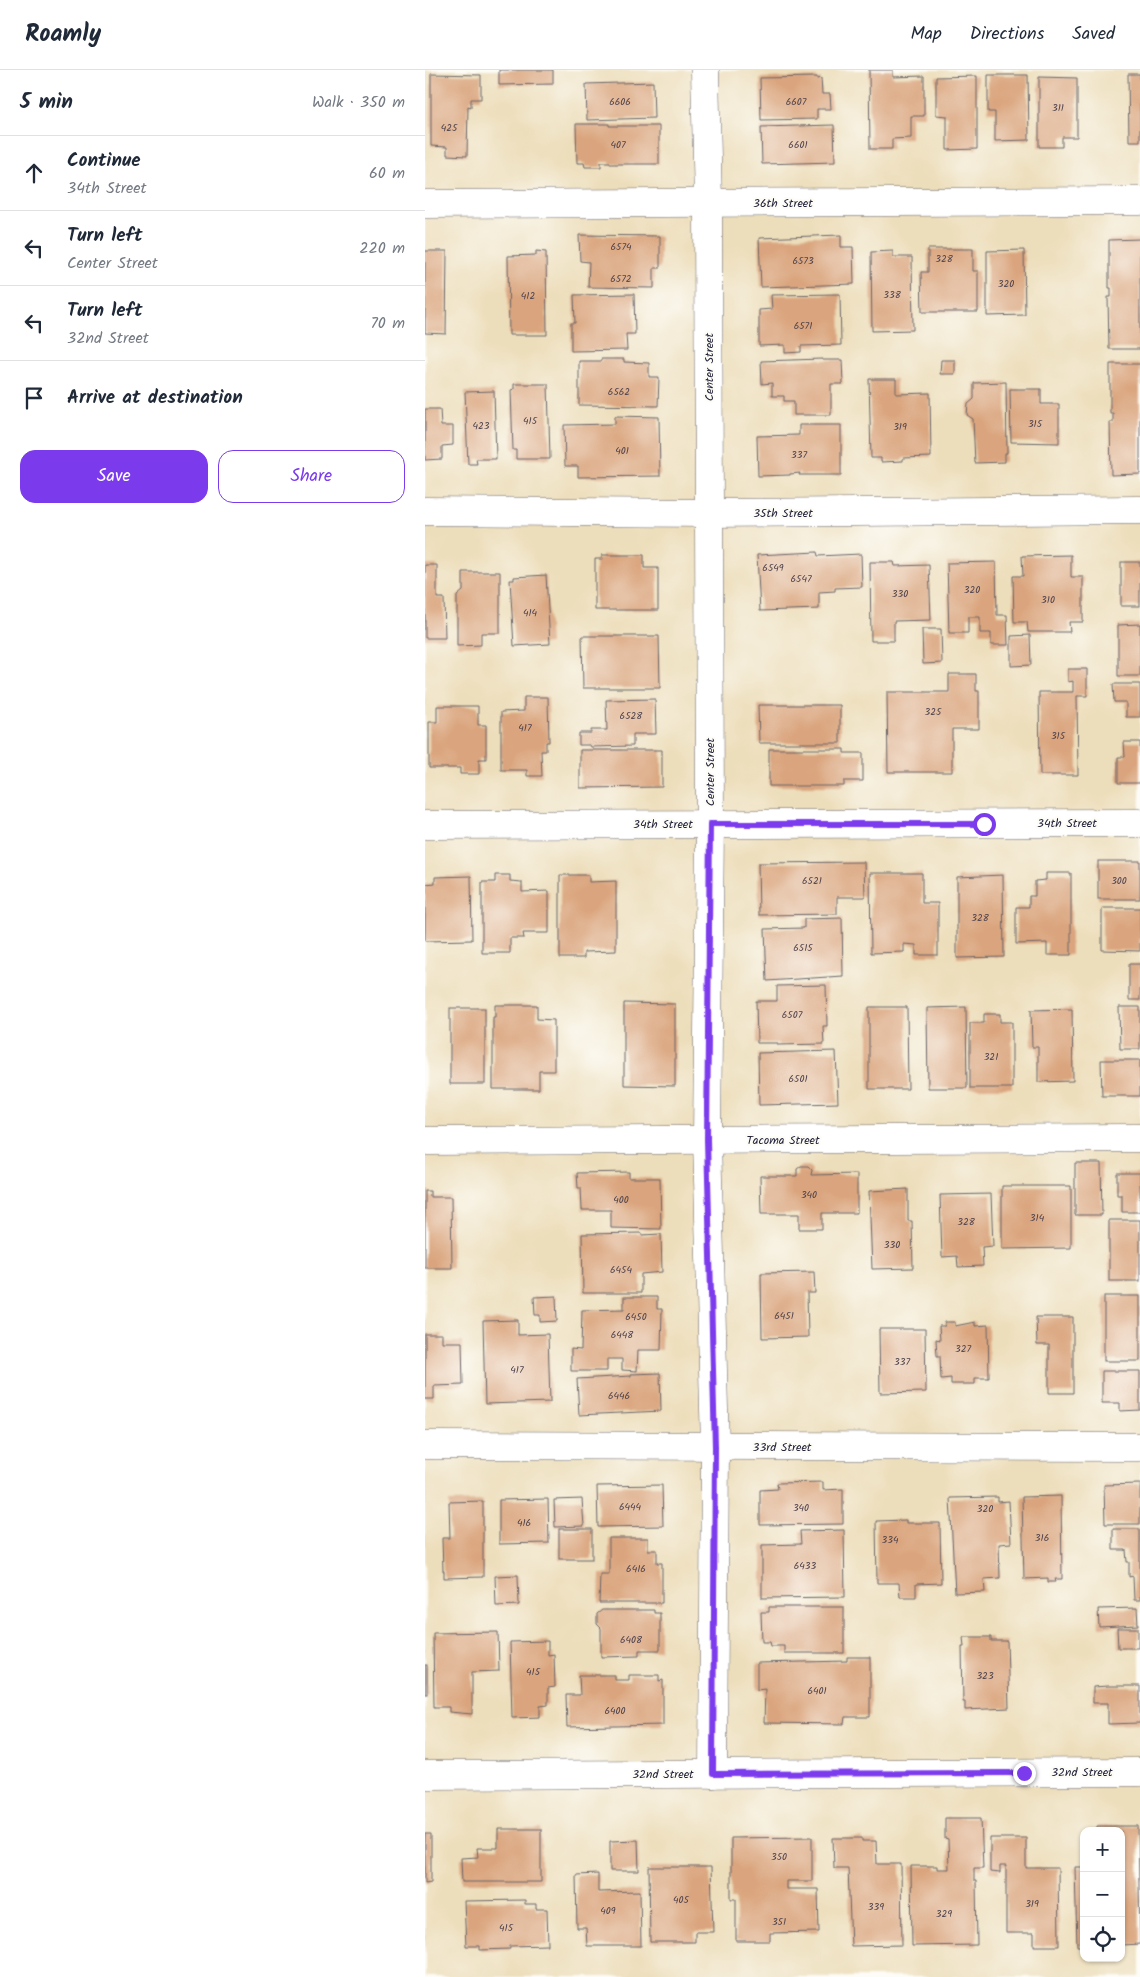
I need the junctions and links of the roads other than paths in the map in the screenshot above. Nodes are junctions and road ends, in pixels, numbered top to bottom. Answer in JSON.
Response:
{"nodes":[{"id":1,"x":705,"y":70,"type":"edge"},
{"id":2,"x":1140,"y":201,"type":"edge"},
{"id":3,"x":709,"y":203,"type":"junction"},
{"id":4,"x":425,"y":204,"type":"edge"},
{"id":5,"x":1140,"y":510,"type":"edge"},
{"id":6,"x":425,"y":511,"type":"edge"},
{"id":7,"x":709,"y":513,"type":"junction"},
{"id":8,"x":1140,"y":823,"type":"edge"},
{"id":9,"x":710,"y":824,"type":"junction"},
{"id":10,"x":425,"y":825,"type":"edge"},
{"id":11,"x":1140,"y":1138,"type":"edge"},
{"id":12,"x":707,"y":1140,"type":"junction"},
{"id":13,"x":425,"y":1141,"type":"edge"},
{"id":14,"x":425,"y":1445,"type":"edge"},
{"id":15,"x":1140,"y":1446,"type":"edge"},
{"id":16,"x":715,"y":1447,"type":"junction"},
{"id":17,"x":1140,"y":1772,"type":"edge"},
{"id":18,"x":713,"y":1774,"type":"junction"},
{"id":19,"x":425,"y":1776,"type":"edge"}],
"edges":[{"from":1,"to":3,"type":"street","name":"Center Street"},
{"from":2,"to":3,"type":"street","name":"36th Street"},
{"from":3,"to":4,"type":"street","name":"36th Street"},
{"from":3,"to":7,"type":"street","name":"Center Street"},
{"from":5,"to":7,"type":"street","name":"35th Street"},
{"from":6,"to":7,"type":"street","name":"35th Street"},
{"from":7,"to":9,"type":"street","name":"Center Street"},
{"from":8,"to":9,"type":"street","name":"34th Street"},
{"from":9,"to":10,"type":"street","name":"34th Street"},
{"from":9,"to":12,"type":"street","name":"Center Street"},
{"from":11,"to":12,"type":"street","name":"Tacoma Street"},
{"from":12,"to":13,"type":"street","name":"Tacoma Street"},
{"from":12,"to":16,"type":"street","name":"Center Street"},
{"from":14,"to":16,"type":"street","name":"33rd Street"},
{"from":15,"to":16,"type":"street","name":"33rd Street"},
{"from":16,"to":18,"type":"street","name":"Center Street"},
{"from":17,"to":18,"type":"street","name":"32nd Street"},
{"from":18,"to":19,"type":"street","name":"32nd Street"}]}
